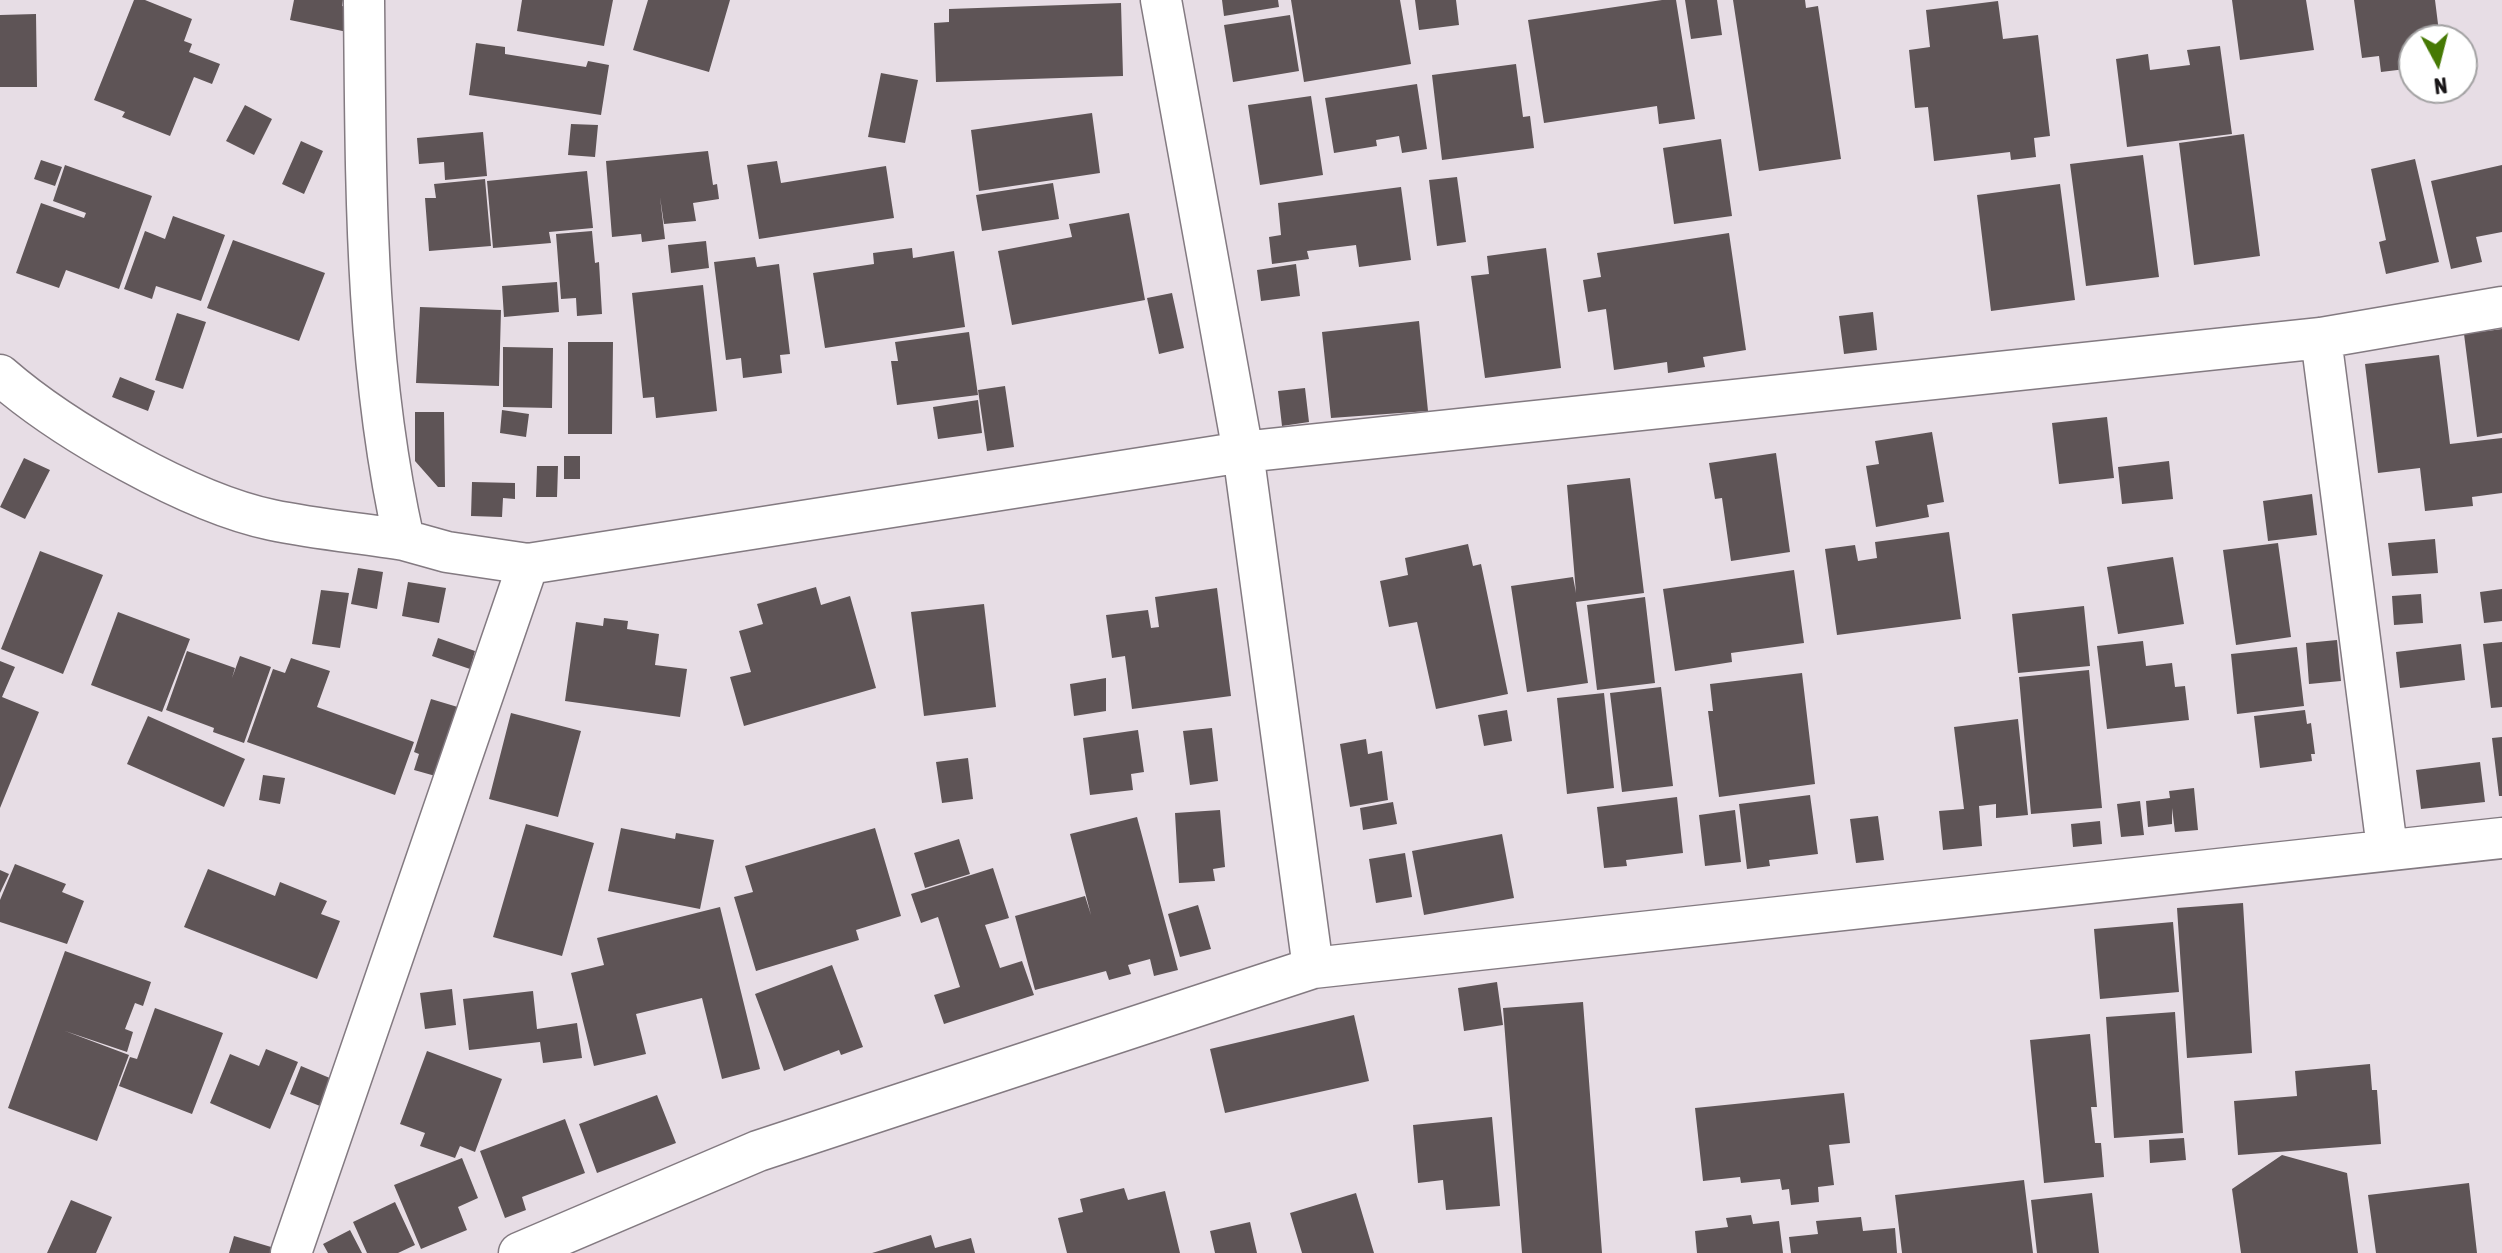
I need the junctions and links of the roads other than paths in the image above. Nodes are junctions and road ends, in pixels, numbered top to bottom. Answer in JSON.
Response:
{"nodes":[{"id":1,"x":364,"y":0,"type":"edge"},
{"id":2,"x":1161,"y":0,"type":"edge"},
{"id":3,"x":2502,"y":307,"type":"edge"},
{"id":4,"x":2321,"y":338,"type":"junction"},
{"id":5,"x":0,"y":375,"type":"edge"},
{"id":6,"x":1243,"y":452,"type":"junction"},
{"id":7,"x":404,"y":540,"type":"junction"},
{"id":8,"x":528,"y":564,"type":"junction"},
{"id":9,"x":2502,"y":838,"type":"edge"},
{"id":10,"x":2387,"y":848,"type":"junction"},
{"id":11,"x":1313,"y":968,"type":"junction"},
{"id":12,"x":291,"y":1253,"type":"edge"},
{"id":13,"x":519,"y":1253,"type":"edge"}],
"edges":[{"from":1,"to":7,"type":"street"},
{"from":2,"to":6,"type":"street"},
{"from":3,"to":4,"type":"street"},
{"from":4,"to":6,"type":"street"},
{"from":4,"to":10,"type":"street"},
{"from":5,"to":7,"type":"street"},
{"from":6,"to":8,"type":"street"},
{"from":6,"to":11,"type":"street"},
{"from":7,"to":8,"type":"street"},
{"from":8,"to":12,"type":"street"},
{"from":9,"to":10,"type":"street"},
{"from":10,"to":11,"type":"street"},
{"from":11,"to":13,"type":"street"}]}
